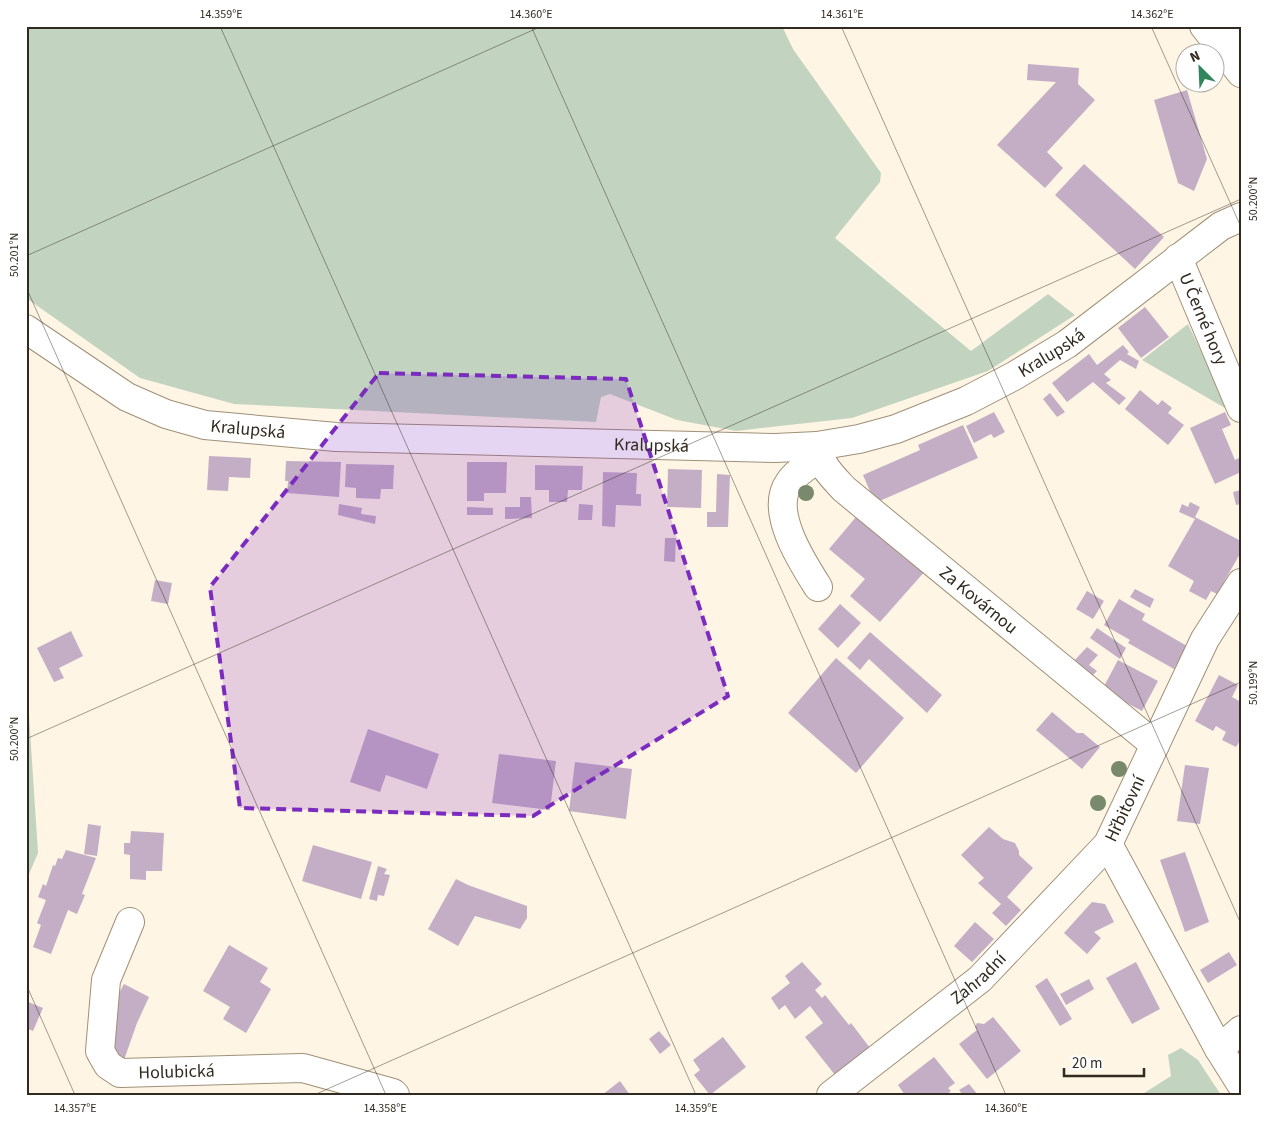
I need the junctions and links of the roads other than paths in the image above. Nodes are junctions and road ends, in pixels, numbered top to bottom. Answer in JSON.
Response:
{"nodes":[{"id":1,"x":1204,"y":26,"type":"edge"},
{"id":2,"x":1234,"y":26,"type":"edge"},
{"id":3,"x":1241,"y":56,"type":"edge"},
{"id":4,"x":1241,"y":72,"type":"edge"},
{"id":5,"x":1241,"y":218,"type":"edge"},
{"id":6,"x":1178,"y":258,"type":"junction"},
{"id":7,"x":26,"y":329,"type":"edge"},
{"id":8,"x":1241,"y":408,"type":"edge"},
{"id":9,"x":823,"y":469,"type":"junction"},
{"id":10,"x":1241,"y":583,"type":"edge"},
{"id":11,"x":818,"y":587,"type":"dead end"},
{"id":12,"x":1154,"y":745,"type":"junction"},
{"id":13,"x":1108,"y":844,"type":"junction"},
{"id":14,"x":130,"y":922,"type":"dead end"},
{"id":15,"x":1241,"y":1030,"type":"edge"},
{"id":16,"x":1219,"y":1049,"type":"junction"},
{"id":17,"x":1241,"y":1084,"type":"edge"},
{"id":18,"x":393,"y":1094,"type":"edge"},
{"id":19,"x":831,"y":1095,"type":"edge"}],
"edges":[{"from":1,"to":4,"type":"street"},
{"from":2,"to":3,"type":"street"},
{"from":5,"to":6,"type":"street","name":"Kralupská"},
{"from":6,"to":8,"type":"street","name":"U Černé hory"},
{"from":6,"to":9,"type":"street","name":"Kralupská"},
{"from":7,"to":9,"type":"street","name":"Kralupská"},
{"from":9,"to":11,"type":"street"},
{"from":9,"to":12,"type":"street","name":"Za Kovárnou"},
{"from":10,"to":12,"type":"street","name":"Hřbitovní"},
{"from":12,"to":13,"type":"street","name":"Hřbitovní"},
{"from":13,"to":16,"type":"street","name":"Hřbitovní"},
{"from":13,"to":19,"type":"street","name":"Zahradní"},
{"from":14,"to":18,"type":"street","name":"Holubická"},
{"from":15,"to":16,"type":"street"},
{"from":16,"to":17,"type":"street","name":"Hřbitovní"}]}
